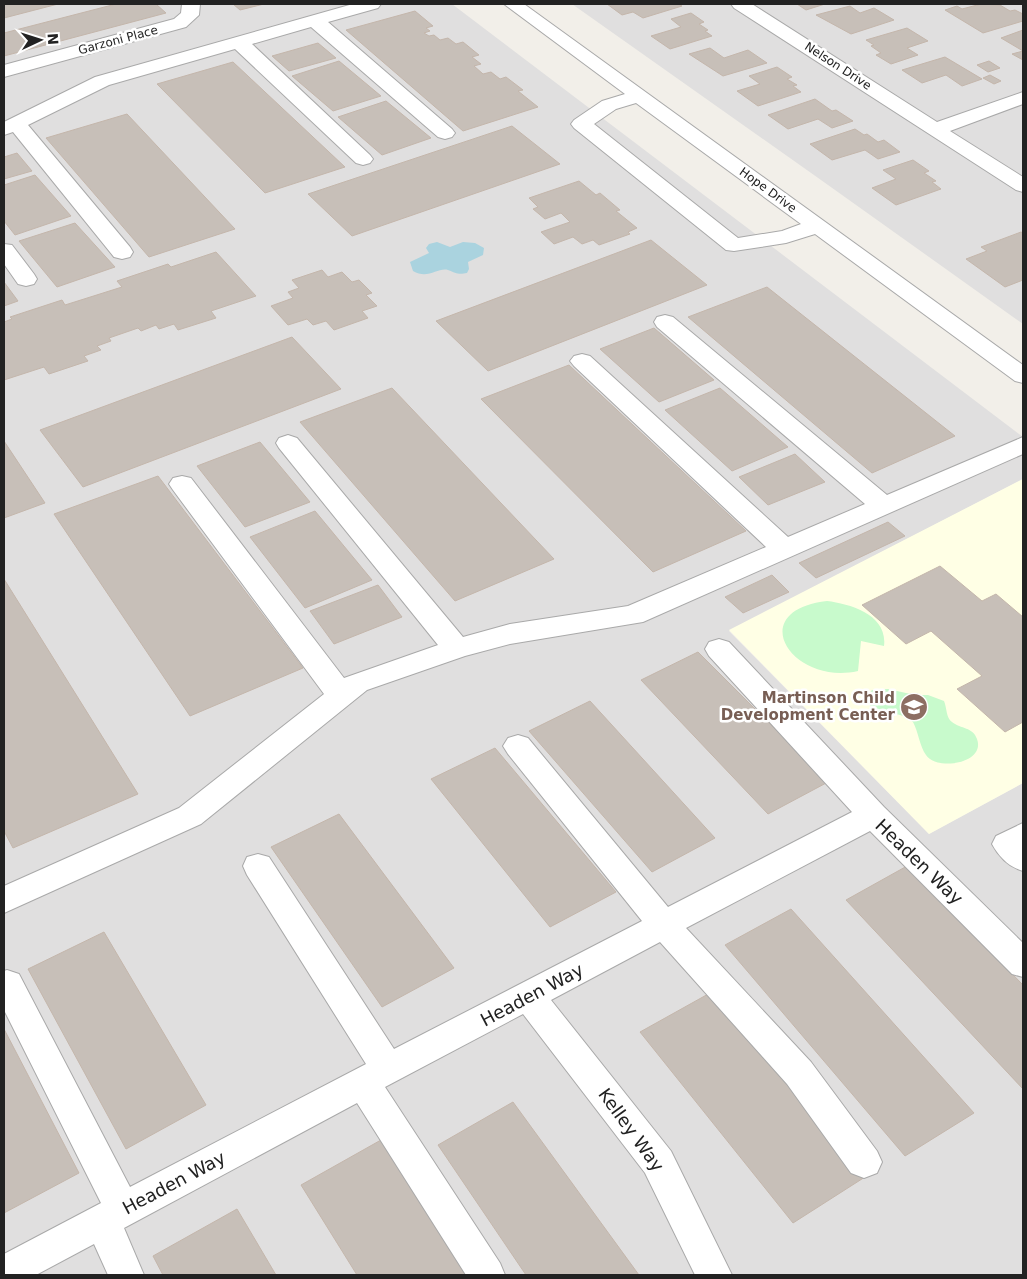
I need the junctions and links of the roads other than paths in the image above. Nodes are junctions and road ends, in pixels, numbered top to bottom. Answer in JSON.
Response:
{"nodes":[{"id":1,"x":191,"y":4,"type":"edge"},
{"id":2,"x":372,"y":4,"type":"edge"},
{"id":3,"x":513,"y":4,"type":"edge"},
{"id":4,"x":740,"y":4,"type":"edge"},
{"id":5,"x":316,"y":20,"type":"junction"},
{"id":6,"x":239,"y":42,"type":"junction"},
{"id":7,"x":4,"y":71,"type":"edge"},
{"id":8,"x":640,"y":96,"type":"junction"},
{"id":9,"x":1023,"y":98,"type":"edge"},
{"id":10,"x":10,"y":126,"type":"edge"},
{"id":11,"x":936,"y":129,"type":"junction"},
{"id":12,"x":445,"y":133,"type":"dead end"},
{"id":13,"x":363,"y":160,"type":"dead end"},
{"id":14,"x":1023,"y":186,"type":"edge"},
{"id":15,"x":817,"y":226,"type":"junction"},
{"id":16,"x":4,"y":250,"type":"edge"},
{"id":17,"x":122,"y":252,"type":"dead end"},
{"id":18,"x":26,"y":279,"type":"dead end"},
{"id":19,"x":664,"y":322,"type":"dead end"},
{"id":20,"x":582,"y":361,"type":"dead end"},
{"id":21,"x":1023,"y":376,"type":"edge"},
{"id":22,"x":288,"y":444,"type":"dead end"},
{"id":23,"x":1023,"y":445,"type":"edge"},
{"id":24,"x":182,"y":484,"type":"dead end"},
{"id":25,"x":884,"y":506,"type":"junction"},
{"id":26,"x":785,"y":549,"type":"junction"},
{"id":27,"x":457,"y":649,"type":"junction"},
{"id":28,"x":718,"y":649,"type":"dead end"},
{"id":29,"x":341,"y":695,"type":"junction"},
{"id":30,"x":518,"y":746,"type":"dead end"},
{"id":31,"x":873,"y":815,"type":"junction"},
{"id":32,"x":1023,"y":835,"type":"edge"},
{"id":33,"x":1023,"y":859,"type":"edge"},
{"id":34,"x":258,"y":866,"type":"dead end"},
{"id":35,"x":4,"y":900,"type":"edge"},
{"id":36,"x":664,"y":924,"type":"junction"},
{"id":37,"x":1023,"y":964,"type":"edge"},
{"id":38,"x":7,"y":984,"type":"dead end"},
{"id":39,"x":529,"y":997,"type":"junction"},
{"id":40,"x":375,"y":1076,"type":"junction"},
{"id":41,"x":864,"y":1162,"type":"dead end"},
{"id":42,"x":113,"y":1216,"type":"junction"},
{"id":43,"x":4,"y":1273,"type":"edge"},
{"id":44,"x":126,"y":1275,"type":"edge"},
{"id":45,"x":487,"y":1275,"type":"edge"},
{"id":46,"x":714,"y":1275,"type":"edge"}],
"edges":[{"from":1,"to":7,"type":"street","name":"Garzoni Place"},
{"from":2,"to":5,"type":"street"},
{"from":3,"to":8,"type":"street","name":"Hope Drive"},
{"from":4,"to":11,"type":"street","name":"Nelson Drive"},
{"from":5,"to":6,"type":"street"},
{"from":5,"to":12,"type":"street"},
{"from":6,"to":10,"type":"street"},
{"from":6,"to":13,"type":"street"},
{"from":8,"to":15,"type":"street","name":"Hope Drive"},
{"from":8,"to":15,"type":"street"},
{"from":9,"to":11,"type":"street"},
{"from":10,"to":17,"type":"street"},
{"from":11,"to":14,"type":"street","name":"Nelson Drive"},
{"from":15,"to":21,"type":"street","name":"Hope Drive"},
{"from":16,"to":18,"type":"street"},
{"from":19,"to":25,"type":"street"},
{"from":20,"to":26,"type":"street"},
{"from":22,"to":27,"type":"street"},
{"from":23,"to":25,"type":"street"},
{"from":24,"to":29,"type":"street"},
{"from":25,"to":26,"type":"street"},
{"from":26,"to":27,"type":"street"},
{"from":27,"to":29,"type":"street"},
{"from":28,"to":31,"type":"street"},
{"from":29,"to":35,"type":"street"},
{"from":30,"to":36,"type":"street"},
{"from":31,"to":36,"type":"street","name":"Headen Way"},
{"from":31,"to":37,"type":"street","name":"Headen Way"},
{"from":32,"to":33,"type":"street"},
{"from":34,"to":40,"type":"street"},
{"from":36,"to":39,"type":"street","name":"Headen Way"},
{"from":36,"to":41,"type":"street"},
{"from":38,"to":42,"type":"street"},
{"from":39,"to":40,"type":"street","name":"Headen Way"},
{"from":39,"to":46,"type":"street","name":"Kelley Way"},
{"from":40,"to":42,"type":"street","name":"Headen Way"},
{"from":40,"to":45,"type":"street"},
{"from":42,"to":43,"type":"street","name":"Headen Way"},
{"from":42,"to":44,"type":"street"}]}
